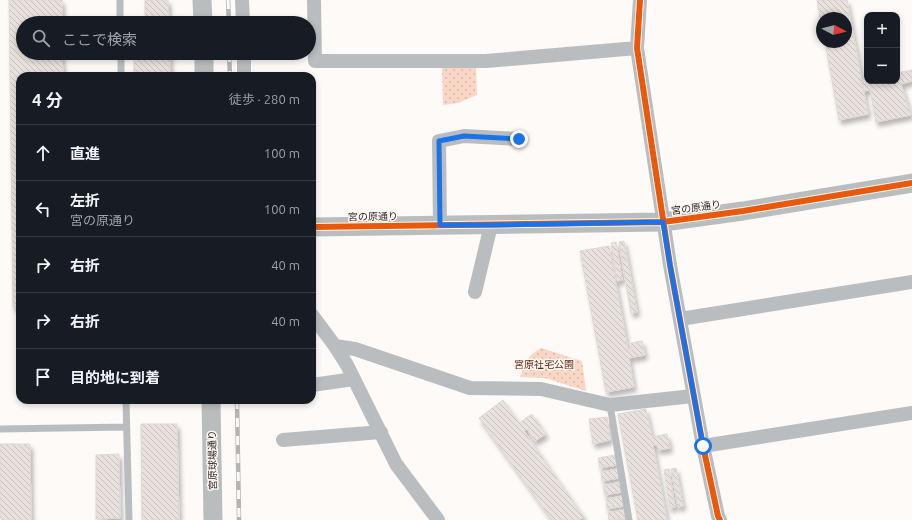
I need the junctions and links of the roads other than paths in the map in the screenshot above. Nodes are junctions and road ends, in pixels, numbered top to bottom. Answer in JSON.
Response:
{"nodes":[{"id":1,"x":120,"y":0,"type":"edge"},
{"id":2,"x":202,"y":0,"type":"edge"},
{"id":3,"x":242,"y":0,"type":"edge"},
{"id":4,"x":314,"y":0,"type":"edge"},
{"id":5,"x":640,"y":0,"type":"edge"},
{"id":6,"x":120,"y":16,"type":"edge"},
{"id":7,"x":203,"y":16,"type":"edge"},
{"id":8,"x":242,"y":16,"type":"edge"},
{"id":9,"x":314,"y":16,"type":"edge"},
{"id":10,"x":637,"y":48,"type":"junction"},
{"id":11,"x":120,"y":60,"type":"edge"},
{"id":12,"x":204,"y":60,"type":"edge"},
{"id":13,"x":244,"y":60,"type":"edge"},
{"id":14,"x":315,"y":60,"type":"edge"},
{"id":15,"x":121,"y":72,"type":"edge"},
{"id":16,"x":204,"y":72,"type":"edge"},
{"id":17,"x":244,"y":72,"type":"edge"},
{"id":18,"x":519,"y":139,"type":"dead end"},
{"id":19,"x":912,"y":183,"type":"edge"},
{"id":20,"x":663,"y":222,"type":"junction"},
{"id":21,"x":440,"y":225,"type":"junction"},
{"id":22,"x":491,"y":225,"type":"junction"},
{"id":23,"x":316,"y":227,"type":"edge"},
{"id":24,"x":912,"y":282,"type":"edge"},
{"id":25,"x":475,"y":292,"type":"dead end"},
{"id":26,"x":680,"y":319,"type":"junction"},
{"id":27,"x":316,"y":320,"type":"edge"},
{"id":28,"x":335,"y":346,"type":"junction"},
{"id":29,"x":354,"y":378,"type":"junction"},
{"id":30,"x":316,"y":384,"type":"edge"},
{"id":31,"x":693,"y":396,"type":"junction"},
{"id":32,"x":126,"y":404,"type":"edge"},
{"id":33,"x":211,"y":404,"type":"edge"},
{"id":34,"x":610,"y":405,"type":"junction"},
{"id":35,"x":912,"y":413,"type":"edge"},
{"id":36,"x":126,"y":427,"type":"junction"},
{"id":37,"x":0,"y":429,"type":"edge"},
{"id":38,"x":381,"y":432,"type":"junction"},
{"id":39,"x":283,"y":440,"type":"dead end"},
{"id":40,"x":703,"y":446,"type":"junction"},
{"id":41,"x":129,"y":520,"type":"edge"},
{"id":42,"x":213,"y":520,"type":"edge"},
{"id":43,"x":438,"y":520,"type":"edge"},
{"id":44,"x":629,"y":520,"type":"edge"},
{"id":45,"x":720,"y":520,"type":"edge"}],
"edges":[{"from":1,"to":6,"type":"lane"},
{"from":2,"to":7,"type":"street"},
{"from":3,"to":8,"type":"street"},
{"from":4,"to":9,"type":"street"},
{"from":5,"to":10,"type":"street"},
{"from":10,"to":14,"type":"street"},
{"from":10,"to":20,"type":"street"},
{"from":11,"to":15,"type":"lane"},
{"from":12,"to":16,"type":"street"},
{"from":13,"to":17,"type":"street"},
{"from":18,"to":21,"type":"street"},
{"from":19,"to":20,"type":"street","name":"宮の原通り"},
{"from":20,"to":22,"type":"street","name":"宮の原通り"},
{"from":20,"to":26,"type":"street"},
{"from":21,"to":22,"type":"street","name":"宮の原通り"},
{"from":21,"to":23,"type":"street","name":"宮の原通り"},
{"from":22,"to":25,"type":"street"},
{"from":24,"to":26,"type":"street"},
{"from":26,"to":31,"type":"street"},
{"from":27,"to":28,"type":"street"},
{"from":28,"to":29,"type":"street"},
{"from":28,"to":34,"type":"street"},
{"from":29,"to":30,"type":"street"},
{"from":29,"to":38,"type":"street"},
{"from":31,"to":34,"type":"street"},
{"from":31,"to":40,"type":"street"},
{"from":32,"to":36,"type":"lane"},
{"from":33,"to":42,"type":"street","name":"宮原球場通り"},
{"from":34,"to":44,"type":"lane"},
{"from":35,"to":40,"type":"street"},
{"from":36,"to":37,"type":"lane"},
{"from":36,"to":41,"type":"lane"},
{"from":38,"to":39,"type":"street"},
{"from":38,"to":43,"type":"street"},
{"from":40,"to":45,"type":"street"}]}
